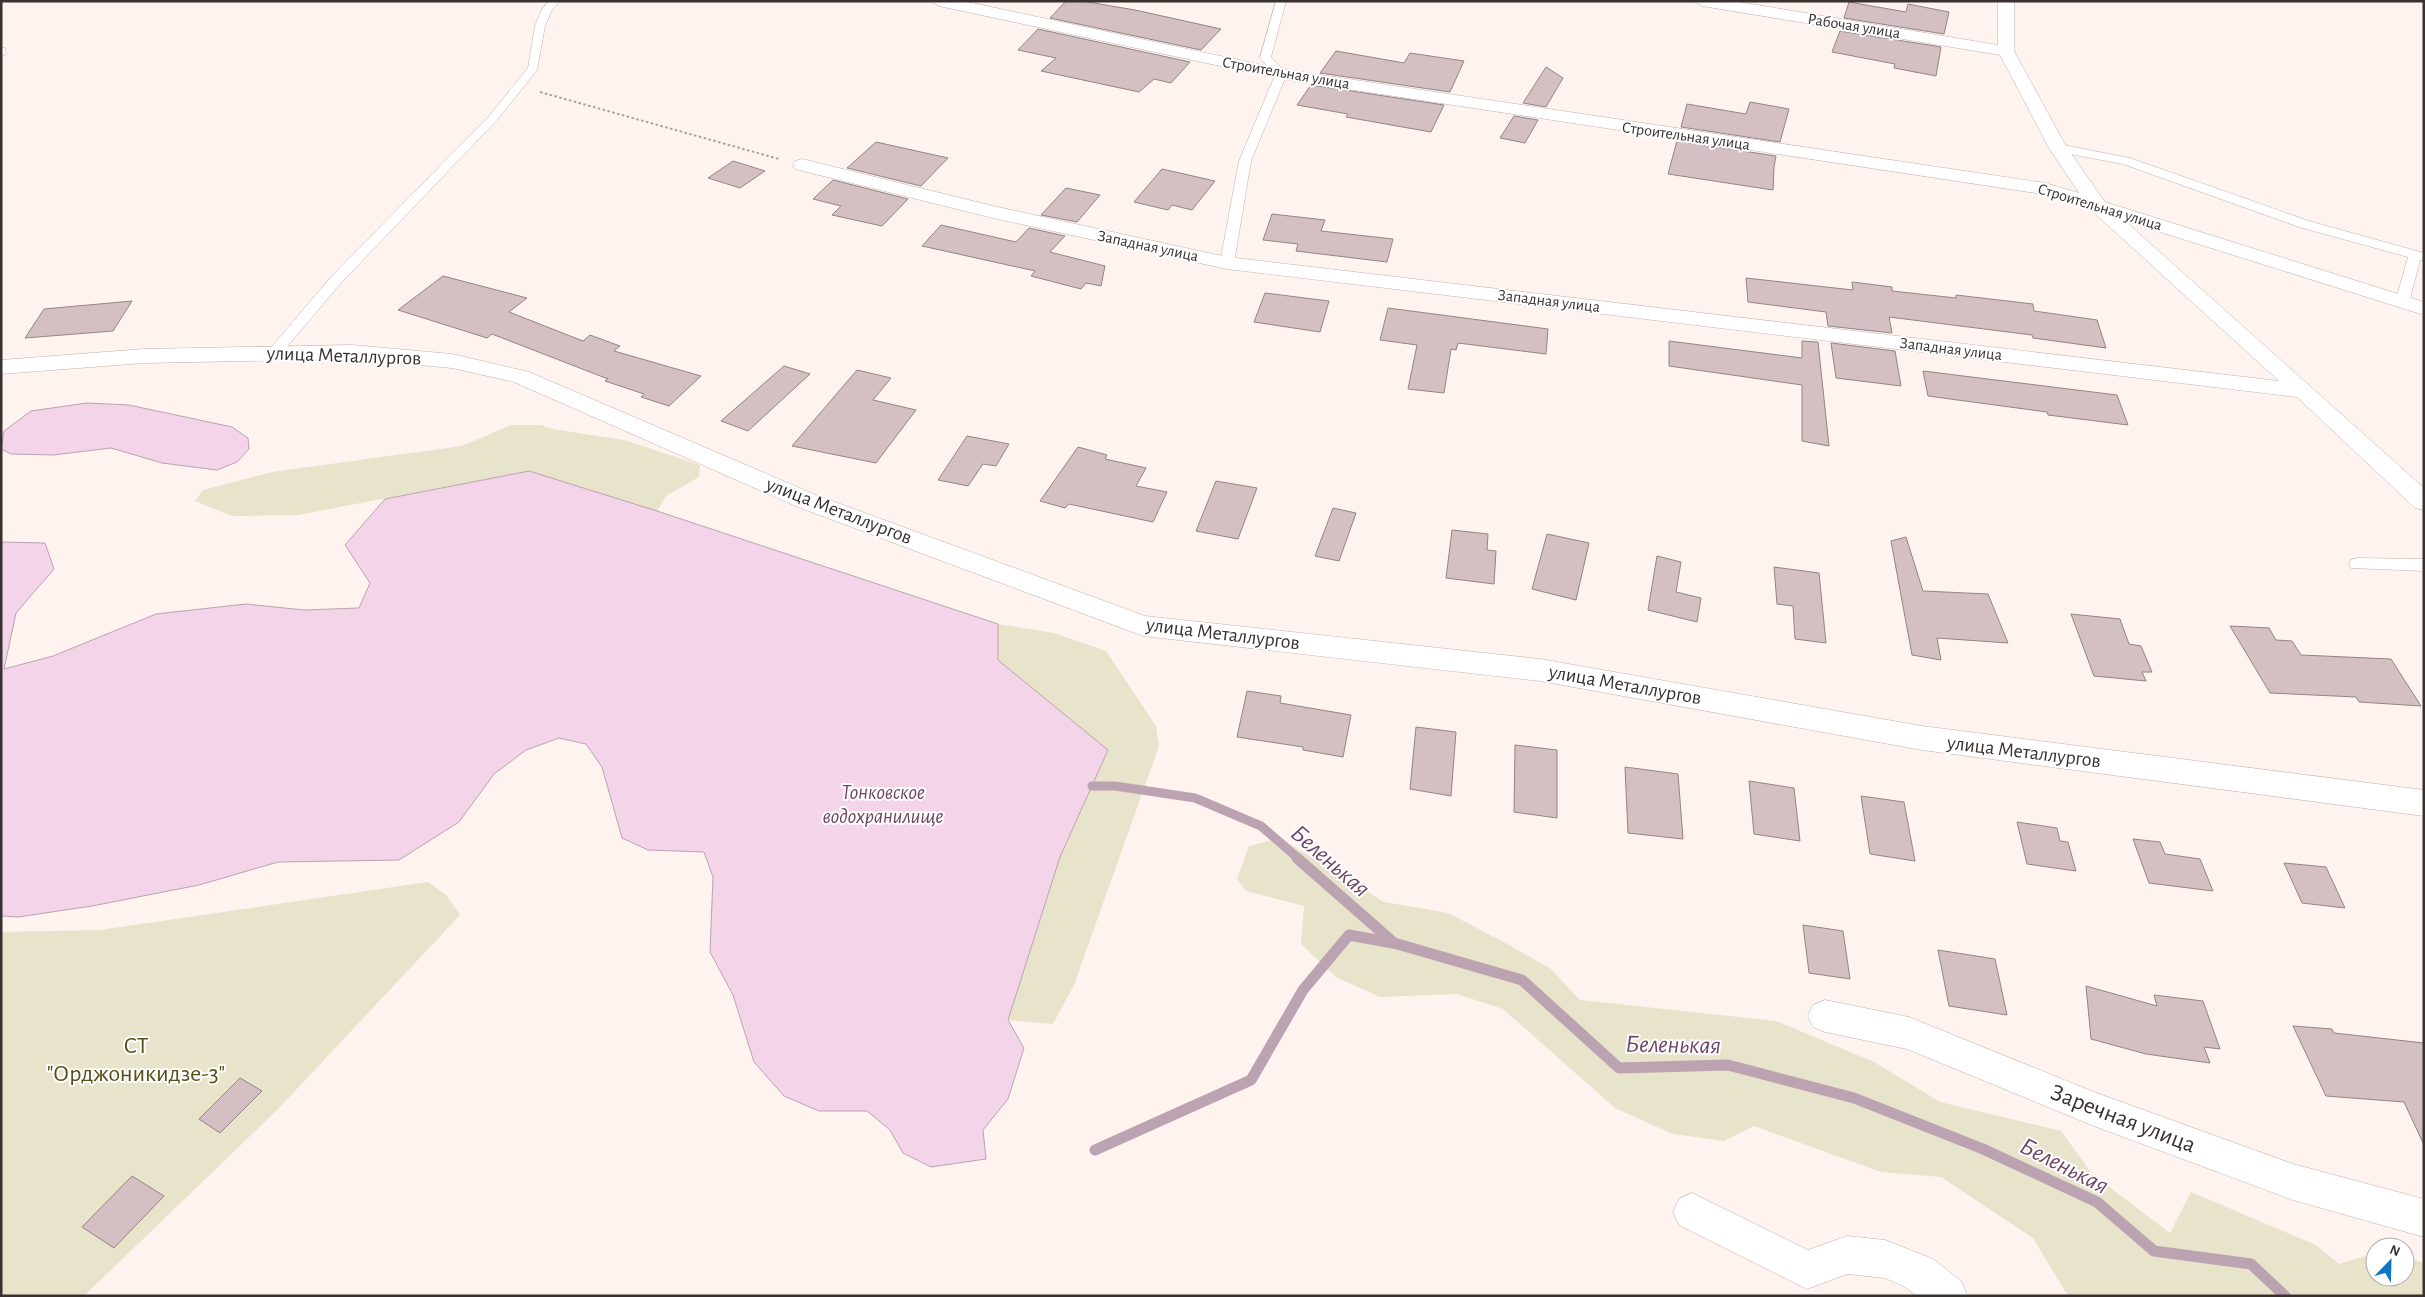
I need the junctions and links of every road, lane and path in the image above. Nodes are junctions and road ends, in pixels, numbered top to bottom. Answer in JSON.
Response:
{"nodes":[{"id":1,"x":555,"y":1,"type":"edge"},
{"id":2,"x":939,"y":1,"type":"edge"},
{"id":3,"x":1281,"y":1,"type":"edge"},
{"id":4,"x":1702,"y":1,"type":"edge"},
{"id":5,"x":2006,"y":1,"type":"edge"},
{"id":6,"x":2006,"y":51,"type":"junction"},
{"id":7,"x":1280,"y":74,"type":"junction"},
{"id":8,"x":521,"y":82,"type":"junction"},
{"id":9,"x":2058,"y":148,"type":"junction"},
{"id":10,"x":802,"y":165,"type":"joint"},
{"id":11,"x":2096,"y":204,"type":"junction"},
{"id":12,"x":2419,"y":256,"type":"edge"},
{"id":13,"x":1227,"y":263,"type":"junction"},
{"id":14,"x":2402,"y":302,"type":"junction"},
{"id":15,"x":2424,"y":309,"type":"edge"},
{"id":16,"x":274,"y":354,"type":"junction"},
{"id":17,"x":1,"y":368,"type":"edge"},
{"id":18,"x":2304,"y":390,"type":"junction"},
{"id":19,"x":2424,"y":502,"type":"edge"},
{"id":20,"x":2357,"y":564,"type":"dead end"},
{"id":21,"x":2424,"y":565,"type":"edge"},
{"id":22,"x":2424,"y":803,"type":"edge"},
{"id":23,"x":1825,"y":1016,"type":"dead end"},
{"id":24,"x":1692,"y":1212,"type":"dead end"},
{"id":25,"x":2424,"y":1218,"type":"edge"},
{"id":26,"x":1948,"y":1296,"type":"edge"}],
"edges":[{"from":1,"to":8,"type":"lane"},
{"from":2,"to":7,"type":"street","name":"Строительная улица"},
{"from":3,"to":7,"type":"lane"},
{"from":4,"to":6,"type":"street","name":"Рабочая улица"},
{"from":5,"to":6,"type":"street"},
{"from":6,"to":9,"type":"street"},
{"from":7,"to":11,"type":"street","name":"Строительная улица"},
{"from":7,"to":13,"type":"lane"},
{"from":8,"to":10,"type":"path"},
{"from":8,"to":16,"type":"lane"},
{"from":9,"to":11,"type":"street"},
{"from":9,"to":12,"type":"lane"},
{"from":10,"to":13,"type":"street","name":"Западная улица"},
{"from":11,"to":14,"type":"street","name":"Строительная улица"},
{"from":11,"to":18,"type":"street"},
{"from":12,"to":14,"type":"lane"},
{"from":13,"to":18,"type":"street","name":"Западная улица"},
{"from":14,"to":15,"type":"street","name":"Строительная улица"},
{"from":16,"to":17,"type":"street","name":"улица Металлургов"},
{"from":16,"to":22,"type":"street","name":"улица Металлургов"},
{"from":18,"to":19,"type":"street"},
{"from":20,"to":21,"type":"lane"},
{"from":23,"to":25,"type":"street","name":"Заречная улица"},
{"from":24,"to":26,"type":"street"}]}
